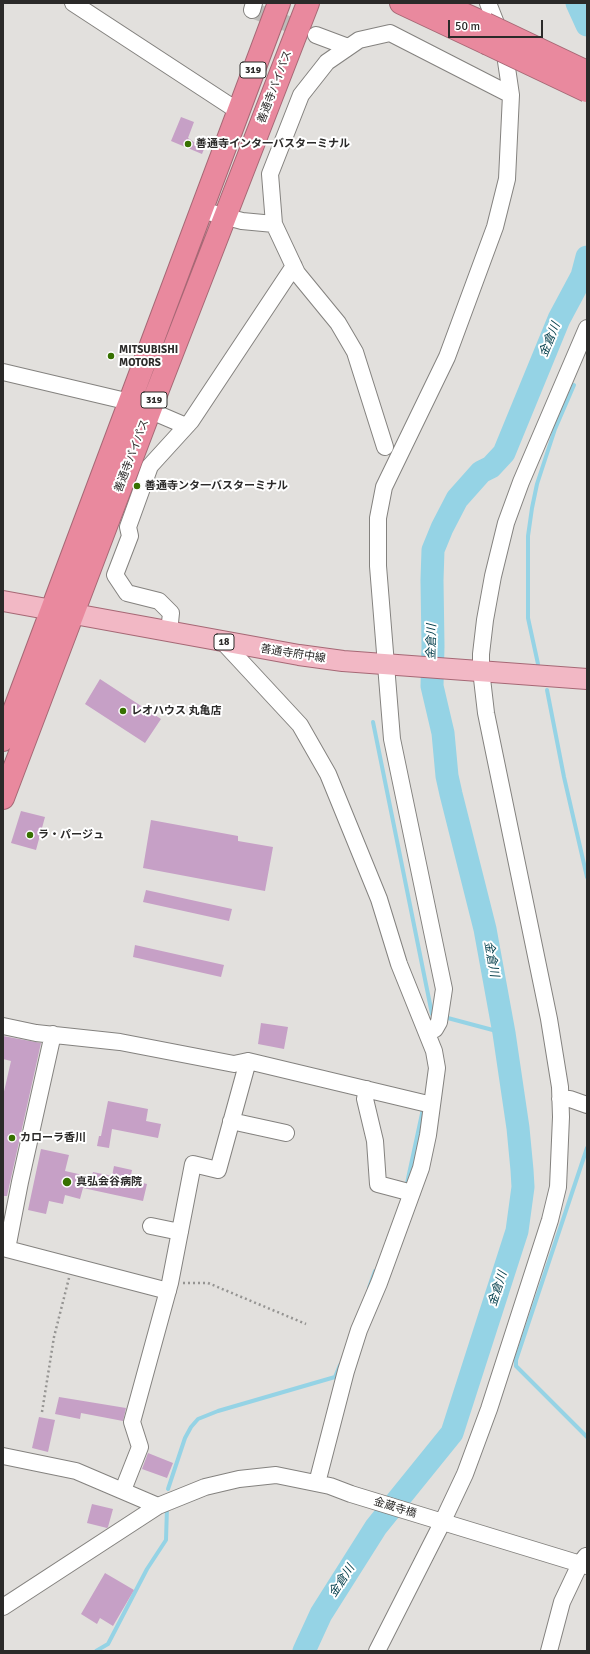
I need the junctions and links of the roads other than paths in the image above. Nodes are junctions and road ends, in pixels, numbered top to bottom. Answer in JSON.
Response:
{"nodes":[{"id":1,"x":73,"y":3,"type":"edge"},
{"id":2,"x":279,"y":3,"type":"edge"},
{"id":3,"x":308,"y":3,"type":"edge"},
{"id":4,"x":401,"y":3,"type":"edge"},
{"id":5,"x":439,"y":3,"type":"edge"},
{"id":6,"x":488,"y":3,"type":"edge"},
{"id":7,"x":486,"y":34,"type":"junction"},
{"id":8,"x":316,"y":35,"type":"tunnel mouth"},
{"id":9,"x":348,"y":48,"type":"junction"},
{"id":10,"x":587,"y":72,"type":"edge"},
{"id":11,"x":587,"y":91,"type":"edge"},
{"id":12,"x":511,"y":95,"type":"junction"},
{"id":13,"x":238,"y":111,"type":"junction"},
{"id":14,"x":201,"y":210,"type":"junction"},
{"id":15,"x":225,"y":217,"type":"junction"},
{"id":16,"x":274,"y":224,"type":"junction"},
{"id":17,"x":294,"y":266,"type":"junction"},
{"id":18,"x":587,"y":328,"type":"edge"},
{"id":19,"x":3,"y":374,"type":"edge"},
{"id":20,"x":130,"y":402,"type":"junction"},
{"id":21,"x":150,"y":410,"type":"junction"},
{"id":22,"x":186,"y":426,"type":"junction"},
{"id":23,"x":385,"y":447,"type":"dead end"},
{"id":24,"x":3,"y":601,"type":"edge"},
{"id":25,"x":61,"y":612,"type":"junction"},
{"id":26,"x":168,"y":632,"type":"junction"},
{"id":27,"x":223,"y":642,"type":"junction"},
{"id":28,"x":392,"y":664,"type":"junction"},
{"id":29,"x":475,"y":670,"type":"junction"},
{"id":30,"x":587,"y":679,"type":"edge"},
{"id":31,"x":3,"y":740,"type":"edge"},
{"id":32,"x":3,"y":798,"type":"edge"},
{"id":33,"x":3,"y":1026,"type":"edge"},
{"id":34,"x":427,"y":1033,"type":"junction"},
{"id":35,"x":53,"y":1034,"type":"junction"},
{"id":36,"x":248,"y":1061,"type":"junction"},
{"id":37,"x":367,"y":1089,"type":"junction"},
{"id":38,"x":560,"y":1099,"type":"junction"},
{"id":39,"x":432,"y":1105,"type":"junction"},
{"id":40,"x":587,"y":1105,"type":"edge"},
{"id":41,"x":231,"y":1121,"type":"junction"},
{"id":42,"x":286,"y":1134,"type":"dead end"},
{"id":43,"x":407,"y":1192,"type":"junction"},
{"id":44,"x":151,"y":1226,"type":"dead end"},
{"id":45,"x":180,"y":1232,"type":"junction"},
{"id":46,"x":5,"y":1248,"type":"edge"},
{"id":47,"x":169,"y":1287,"type":"junction"},
{"id":48,"x":3,"y":1456,"type":"edge"},
{"id":49,"x":317,"y":1483,"type":"junction"},
{"id":50,"x":123,"y":1490,"type":"junction"},
{"id":51,"x":158,"y":1506,"type":"junction"},
{"id":52,"x":441,"y":1521,"type":"junction"},
{"id":53,"x":585,"y":1562,"type":"edge"},
{"id":54,"x":3,"y":1607,"type":"edge"},
{"id":55,"x":377,"y":1651,"type":"edge"},
{"id":56,"x":549,"y":1651,"type":"edge"}],
"edges":[{"from":1,"to":13,"type":"street"},
{"from":2,"to":13,"type":"highway","name":"善通寺バイパス","number":"319"},
{"from":3,"to":15,"type":"highway","name":"善通寺バイパス","number":"319"},
{"from":4,"to":7,"type":"highway"},
{"from":5,"to":7,"type":"highway"},
{"from":6,"to":12,"type":"street"},
{"from":7,"to":10,"type":"highway","bridge":true},
{"from":7,"to":11,"type":"highway","bridge":true},
{"from":8,"to":9,"type":"street"},
{"from":9,"to":12,"type":"street"},
{"from":9,"to":16,"type":"street"},
{"from":12,"to":28,"type":"street"},
{"from":13,"to":14,"type":"highway","name":"善通寺バイパス","number":"319"},
{"from":14,"to":15,"type":"street"},
{"from":14,"to":20,"type":"highway","name":"善通寺バイパス","number":"319"},
{"from":15,"to":16,"type":"street"},
{"from":15,"to":21,"type":"highway","name":"善通寺バイパス","number":"319"},
{"from":16,"to":17,"type":"street"},
{"from":17,"to":22,"type":"street"},
{"from":17,"to":23,"type":"street"},
{"from":18,"to":29,"type":"street"},
{"from":19,"to":20,"type":"street"},
{"from":20,"to":21,"type":"street"},
{"from":20,"to":25,"type":"highway","name":"善通寺バイパス","number":"319"},
{"from":21,"to":22,"type":"street"},
{"from":21,"to":25,"type":"highway","name":"善通寺バイパス","number":"319"},
{"from":22,"to":26,"type":"street"},
{"from":24,"to":25,"type":"main road","name":"善通寺府中線","number":"18"},
{"from":25,"to":26,"type":"main road","name":"善通寺府中線","number":"18"},
{"from":25,"to":31,"type":"highway","name":"善通寺バイパス","number":"319"},
{"from":25,"to":32,"type":"highway","name":"善通寺バイパス","number":"319"},
{"from":26,"to":27,"type":"main road","name":"善通寺府中線","number":"18"},
{"from":27,"to":28,"type":"main road","name":"善通寺府中線","number":"18"},
{"from":27,"to":34,"type":"street"},
{"from":28,"to":29,"type":"main road","name":"善通寺府中線","number":"18"},
{"from":28,"to":34,"type":"street"},
{"from":29,"to":30,"type":"main road","name":"善通寺府中線","number":"18"},
{"from":29,"to":38,"type":"street"},
{"from":33,"to":35,"type":"street"},
{"from":34,"to":39,"type":"street"},
{"from":35,"to":36,"type":"street"},
{"from":35,"to":46,"type":"street"},
{"from":36,"to":37,"type":"street"},
{"from":36,"to":41,"type":"street"},
{"from":37,"to":39,"type":"street"},
{"from":37,"to":43,"type":"street"},
{"from":38,"to":40,"type":"street"},
{"from":38,"to":52,"type":"street"},
{"from":39,"to":43,"type":"street"},
{"from":41,"to":42,"type":"street"},
{"from":41,"to":45,"type":"street"},
{"from":43,"to":49,"type":"street"},
{"from":44,"to":45,"type":"street"},
{"from":45,"to":47,"type":"street"},
{"from":46,"to":47,"type":"street"},
{"from":47,"to":50,"type":"street"},
{"from":48,"to":50,"type":"street"},
{"from":49,"to":51,"type":"street","name":"金蔵寺橋"},
{"from":49,"to":52,"type":"street","name":"金蔵寺橋"},
{"from":50,"to":51,"type":"street"},
{"from":51,"to":54,"type":"street","name":"金蔵寺橋"},
{"from":52,"to":53,"type":"street","name":"金蔵寺橋"},
{"from":52,"to":55,"type":"street"},
{"from":53,"to":56,"type":"street"}]}
